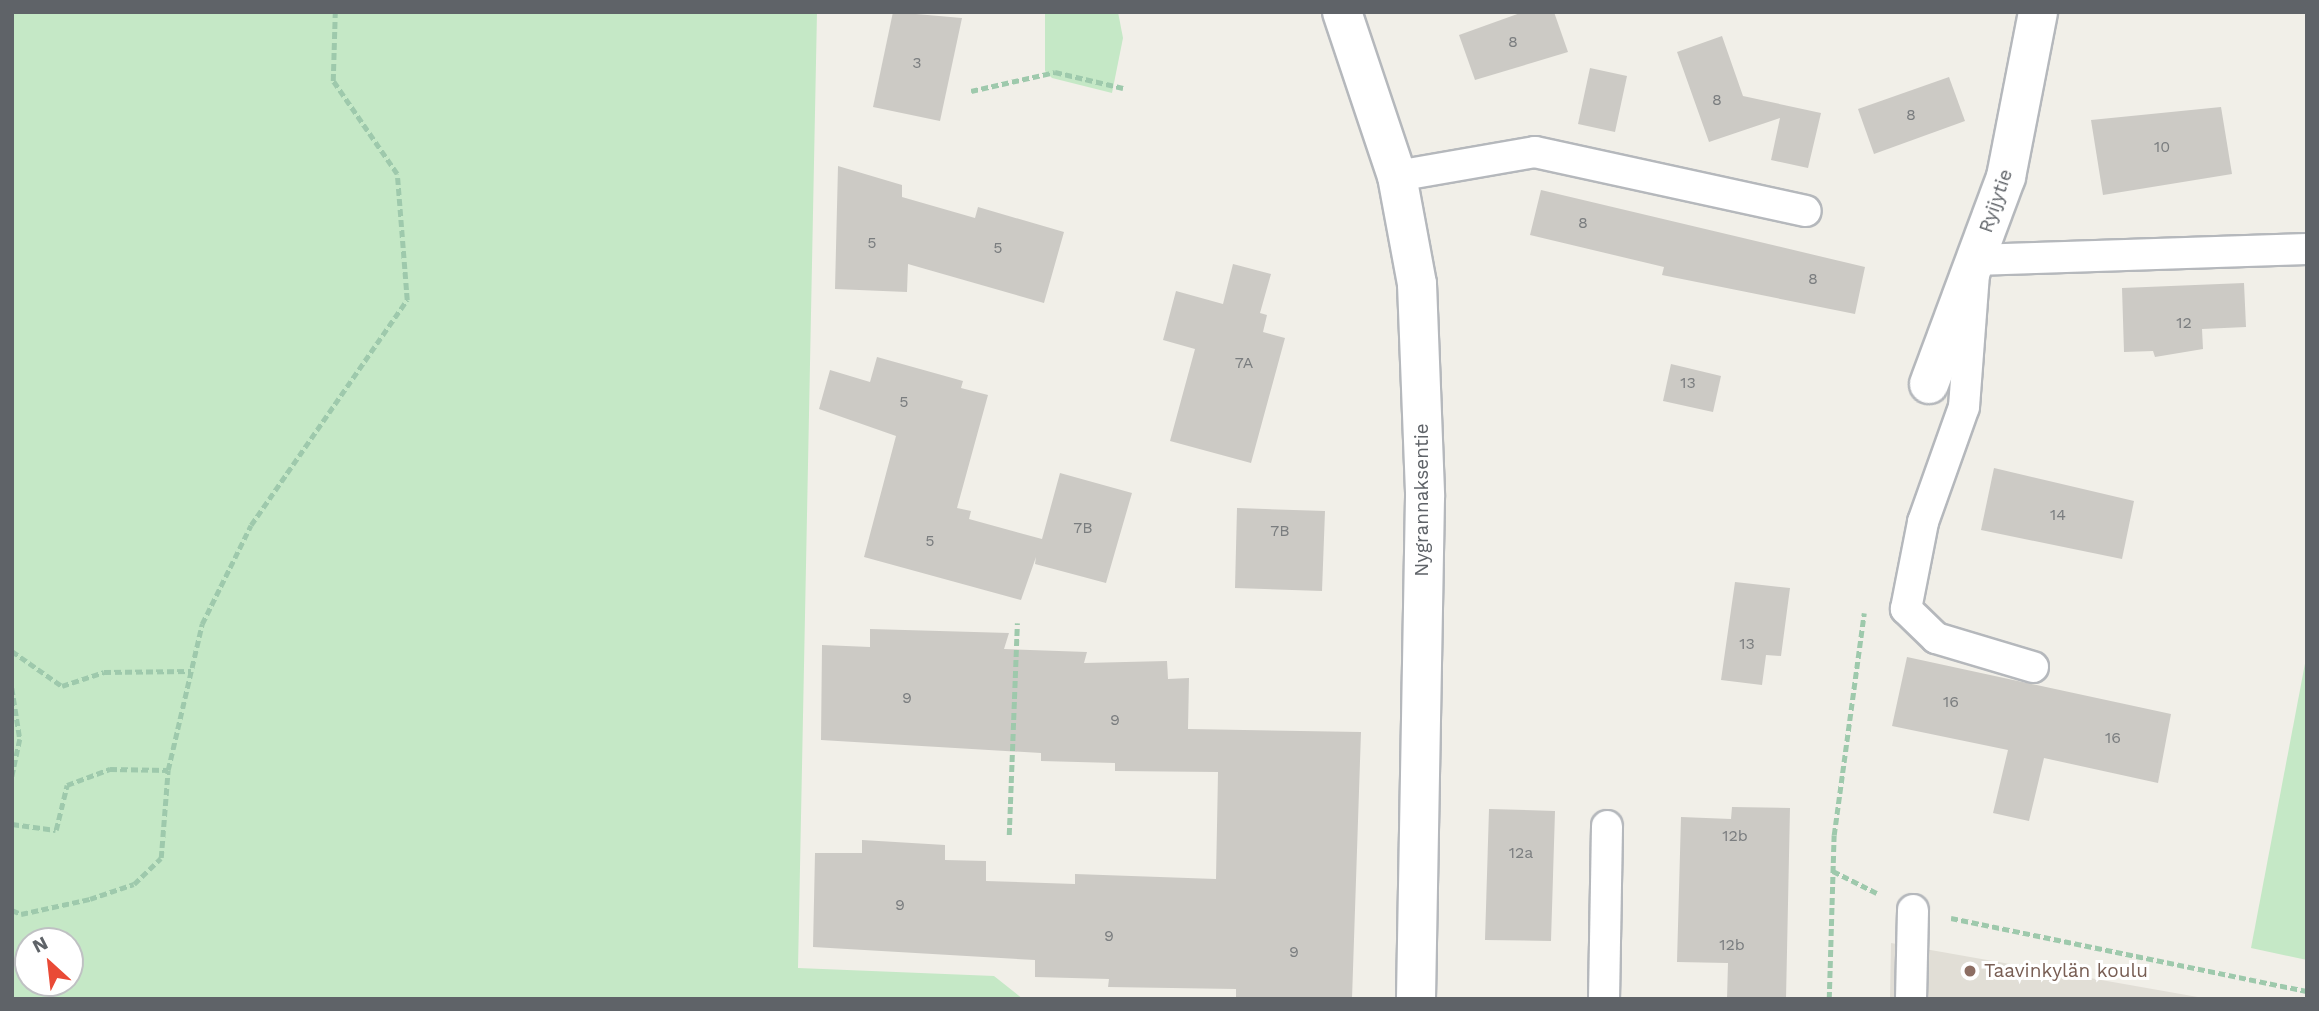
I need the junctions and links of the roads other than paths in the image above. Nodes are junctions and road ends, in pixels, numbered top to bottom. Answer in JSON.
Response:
{"nodes":[{"id":1,"x":1342,"y":12,"type":"edge"},
{"id":2,"x":2038,"y":12,"type":"edge"},
{"id":3,"x":1397,"y":176,"type":"junction"},
{"id":4,"x":1806,"y":211,"type":"dead end"},
{"id":5,"x":2307,"y":250,"type":"edge"},
{"id":6,"x":1975,"y":260,"type":"junction"},
{"id":7,"x":1929,"y":384,"type":"dead end"},
{"id":8,"x":2034,"y":667,"type":"dead end"},
{"id":9,"x":1607,"y":825,"type":"dead end"},
{"id":10,"x":1913,"y":910,"type":"road end"},
{"id":11,"x":1416,"y":999,"type":"edge"},
{"id":12,"x":1604,"y":999,"type":"edge"},
{"id":13,"x":1911,"y":999,"type":"edge"}],
"edges":[{"from":1,"to":3,"type":"street","name":"Nygrannaksentie"},
{"from":2,"to":6,"type":"street","name":"Ryijytie"},
{"from":3,"to":4,"type":"lane"},
{"from":3,"to":11,"type":"street","name":"Nygrannaksentie"},
{"from":5,"to":6,"type":"lane"},
{"from":6,"to":7,"type":"street","name":"Ryijytie"},
{"from":6,"to":8,"type":"lane"},
{"from":9,"to":12,"type":"lane"},
{"from":10,"to":13,"type":"lane"}]}
